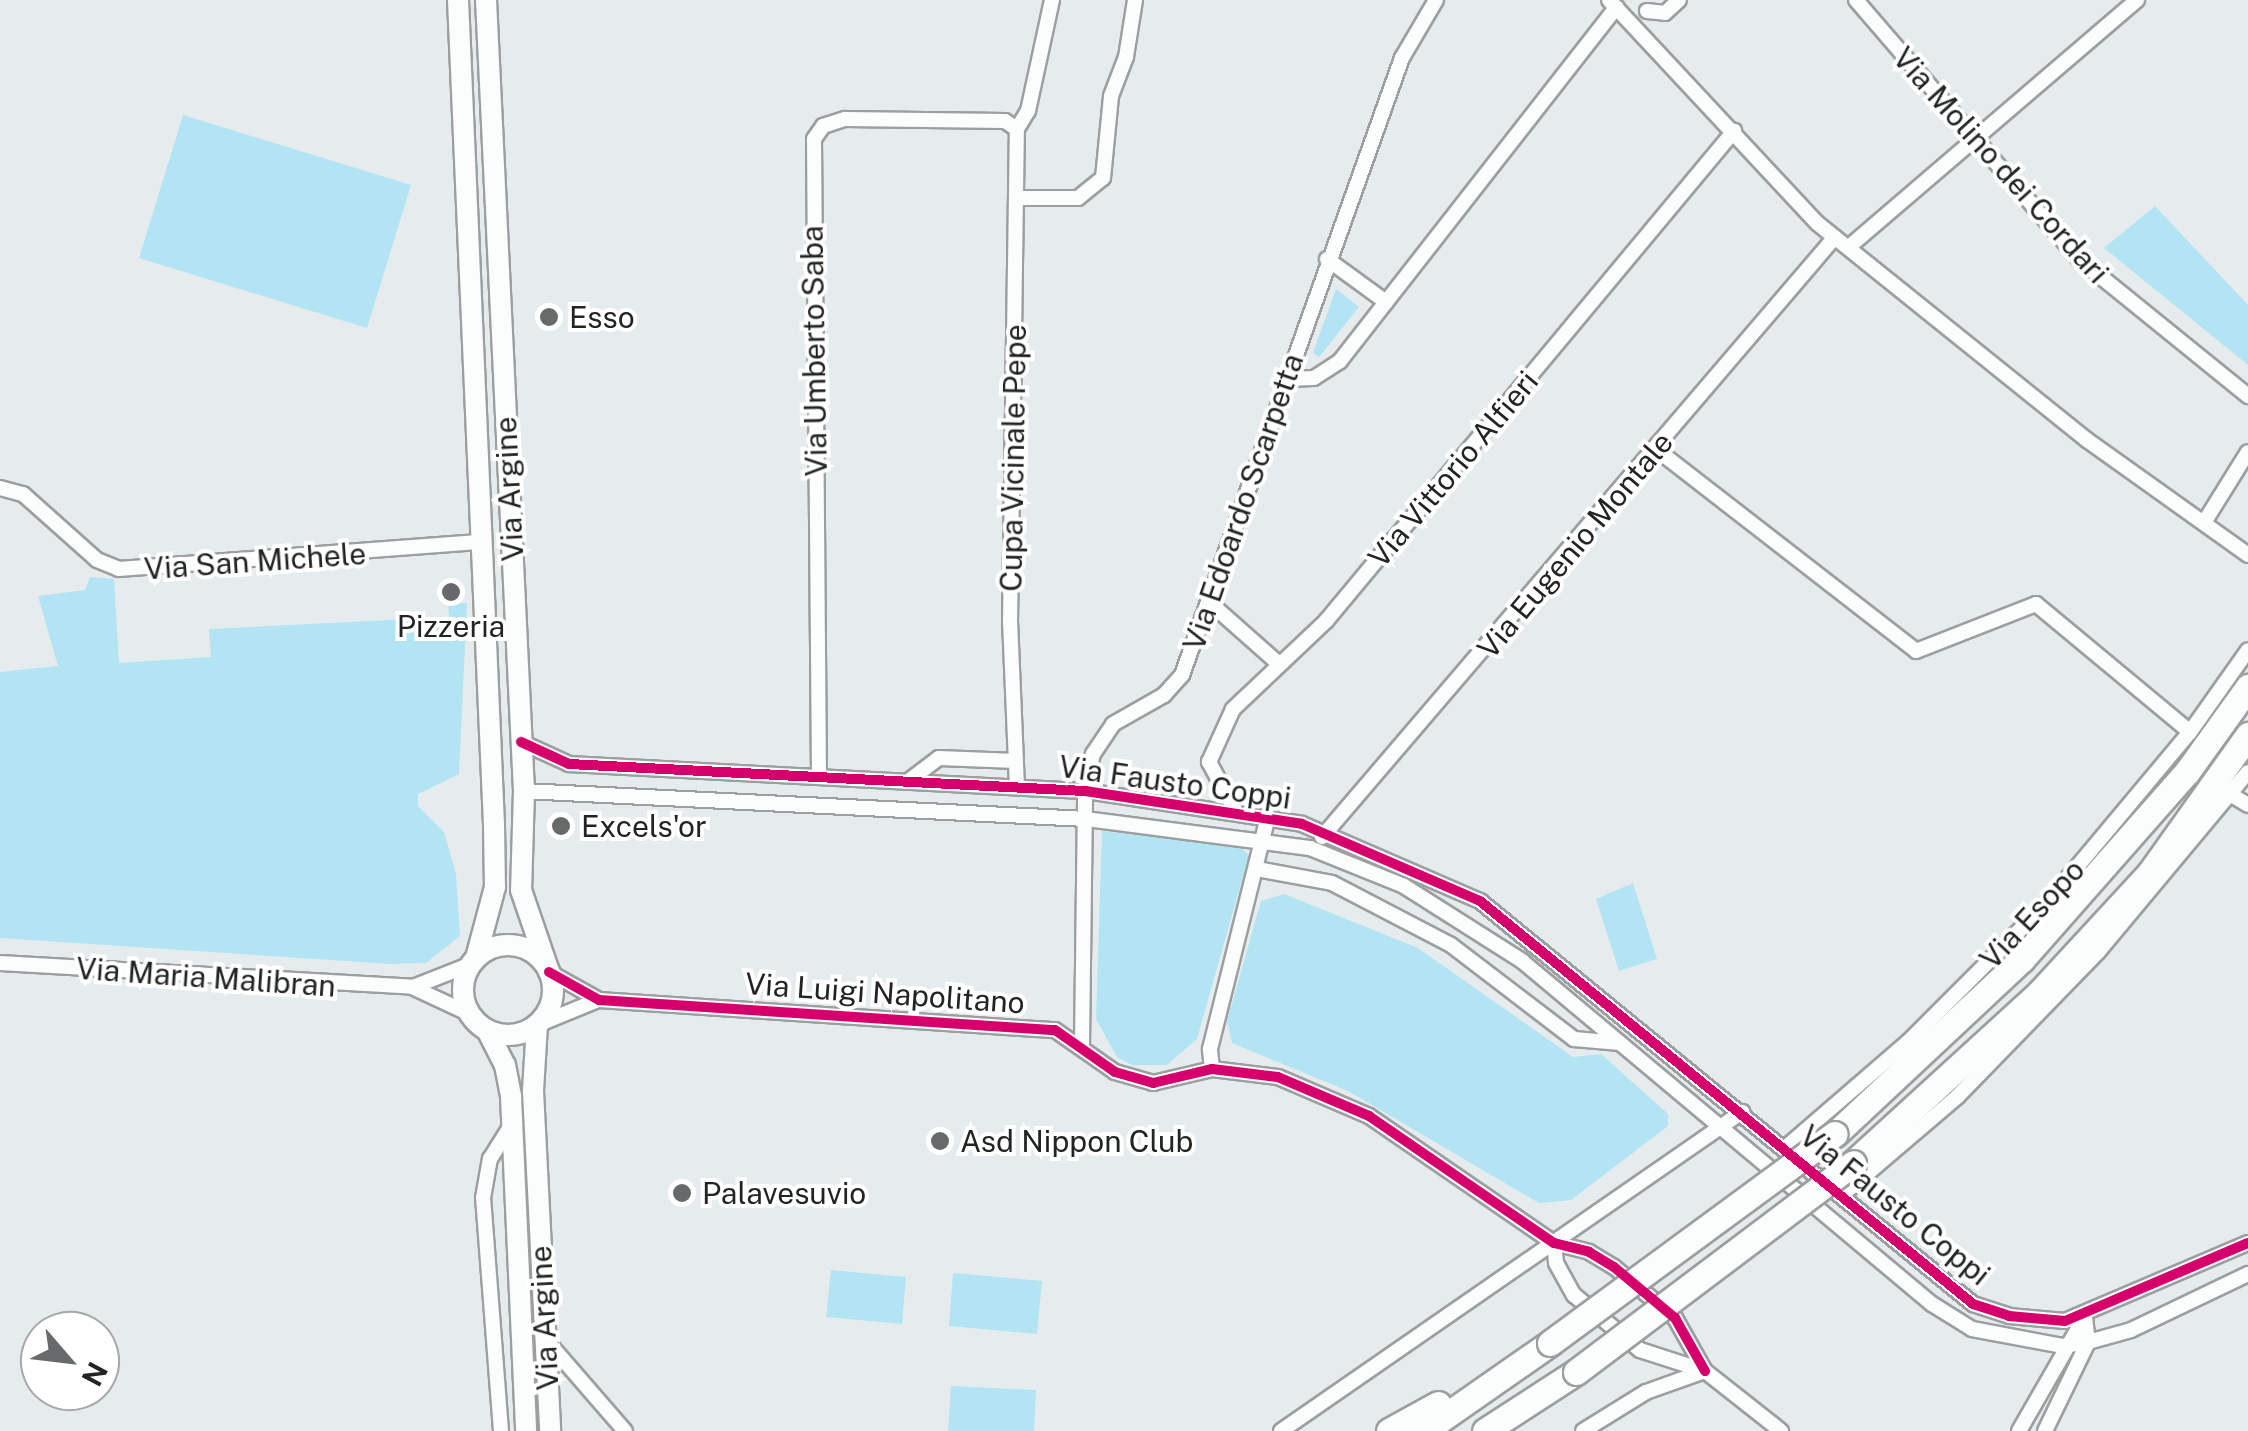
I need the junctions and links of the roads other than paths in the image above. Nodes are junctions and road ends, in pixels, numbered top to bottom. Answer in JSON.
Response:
{"nodes":[{"id":1,"x":458,"y":0,"type":"edge"},
{"id":2,"x":486,"y":0,"type":"edge"},
{"id":3,"x":1052,"y":0,"type":"edge"},
{"id":4,"x":1134,"y":0,"type":"edge"},
{"id":5,"x":1436,"y":0,"type":"edge"},
{"id":6,"x":1680,"y":0,"type":"edge"},
{"id":7,"x":1856,"y":0,"type":"edge"},
{"id":8,"x":2137,"y":0,"type":"edge"},
{"id":9,"x":1612,"y":4,"type":"edge"},
{"id":10,"x":1646,"y":5,"type":"edge"},
{"id":11,"x":1634,"y":24,"type":"junction"},
{"id":12,"x":1017,"y":129,"type":"junction"},
{"id":13,"x":1734,"y":131,"type":"junction"},
{"id":14,"x":1974,"y":140,"type":"junction"},
{"id":15,"x":1016,"y":198,"type":"junction"},
{"id":16,"x":1835,"y":237,"type":"junction"},
{"id":17,"x":1850,"y":246,"type":"junction"},
{"id":18,"x":1328,"y":258,"type":"junction"},
{"id":19,"x":1386,"y":302,"type":"junction"},
{"id":20,"x":1284,"y":379,"type":"junction"},
{"id":21,"x":2248,"y":396,"type":"edge"},
{"id":22,"x":1656,"y":449,"type":"junction"},
{"id":23,"x":2248,"y":452,"type":"edge"},
{"id":24,"x":0,"y":488,"type":"edge"},
{"id":25,"x":2205,"y":521,"type":"junction"},
{"id":26,"x":478,"y":542,"type":"junction"},
{"id":27,"x":2248,"y":555,"type":"edge"},
{"id":28,"x":1210,"y":604,"type":"junction"},
{"id":29,"x":2248,"y":650,"type":"edge"},
{"id":30,"x":1278,"y":663,"type":"junction"},
{"id":31,"x":2248,"y":687,"type":"edge"},
{"id":32,"x":2190,"y":732,"type":"junction"},
{"id":33,"x":2248,"y":735,"type":"edge"},
{"id":34,"x":521,"y":742,"type":"junction"},
{"id":35,"x":1016,"y":760,"type":"junction"},
{"id":36,"x":2248,"y":772,"type":"edge"},
{"id":37,"x":818,"y":778,"type":"junction"},
{"id":38,"x":907,"y":782,"type":"junction"},
{"id":39,"x":1017,"y":787,"type":"junction"},
{"id":40,"x":524,"y":791,"type":"junction"},
{"id":41,"x":1084,"y":791,"type":"junction"},
{"id":42,"x":2230,"y":794,"type":"junction"},
{"id":43,"x":2248,"y":806,"type":"edge"},
{"id":44,"x":1236,"y":810,"type":"junction"},
{"id":45,"x":1268,"y":816,"type":"junction"},
{"id":46,"x":1086,"y":820,"type":"junction"},
{"id":47,"x":1328,"y":832,"type":"junction"},
{"id":48,"x":1264,"y":837,"type":"junction"},
{"id":49,"x":1310,"y":848,"type":"junction"},
{"id":50,"x":1257,"y":868,"type":"junction"},
{"id":51,"x":474,"y":961,"type":"junction"},
{"id":52,"x":0,"y":964,"type":"edge"},
{"id":53,"x":549,"y":972,"type":"junction"},
{"id":54,"x":413,"y":987,"type":"junction"},
{"id":55,"x":599,"y":1000,"type":"junction"},
{"id":56,"x":470,"y":1014,"type":"junction"},
{"id":57,"x":537,"y":1024,"type":"junction"},
{"id":58,"x":487,"y":1030,"type":"junction"},
{"id":59,"x":1620,"y":1043,"type":"junction"},
{"id":60,"x":1082,"y":1046,"type":"junction"},
{"id":61,"x":1212,"y":1069,"type":"junction"},
{"id":62,"x":1742,"y":1112,"type":"junction"},
{"id":63,"x":1721,"y":1126,"type":"junction"},
{"id":64,"x":509,"y":1129,"type":"junction"},
{"id":65,"x":1785,"y":1148,"type":"junction"},
{"id":66,"x":1841,"y":1196,"type":"junction"},
{"id":67,"x":1554,"y":1243,"type":"junction"},
{"id":68,"x":2248,"y":1243,"type":"edge"},
{"id":69,"x":2248,"y":1274,"type":"edge"},
{"id":70,"x":2085,"y":1316,"type":"junction"},
{"id":71,"x":546,"y":1340,"type":"junction"},
{"id":72,"x":2088,"y":1342,"type":"junction"},
{"id":73,"x":2064,"y":1346,"type":"junction"},
{"id":74,"x":1519,"y":1365,"type":"junction"},
{"id":75,"x":1705,"y":1371,"type":"junction"},
{"id":76,"x":1576,"y":1372,"type":"junction"},
{"id":77,"x":501,"y":1431,"type":"edge"},
{"id":78,"x":526,"y":1431,"type":"edge"},
{"id":79,"x":550,"y":1431,"type":"edge"},
{"id":80,"x":625,"y":1431,"type":"edge"},
{"id":81,"x":1282,"y":1431,"type":"edge"},
{"id":82,"x":1390,"y":1431,"type":"edge"},
{"id":83,"x":1424,"y":1431,"type":"edge"},
{"id":84,"x":1485,"y":1431,"type":"edge"},
{"id":85,"x":1498,"y":1431,"type":"edge"},
{"id":86,"x":1583,"y":1431,"type":"edge"},
{"id":87,"x":1781,"y":1431,"type":"edge"},
{"id":88,"x":2019,"y":1431,"type":"edge"},
{"id":89,"x":2046,"y":1431,"type":"edge"}],
"edges":[{"from":1,"to":26,"type":"street","name":"Via Argine"},
{"from":2,"to":34,"type":"street","name":"Via Argine"},
{"from":3,"to":12,"type":"street","name":"Cupa Vicinale Pepe"},
{"from":4,"to":15,"type":"street"},
{"from":5,"to":18,"type":"street","name":"Via Edoardo Scarpetta"},
{"from":6,"to":10,"type":"street"},
{"from":7,"to":14,"type":"street","name":"Via Molino dei Cordari"},
{"from":8,"to":14,"type":"street"},
{"from":9,"to":11,"type":"street"},
{"from":9,"to":19,"type":"street"},
{"from":10,"to":11,"type":"street"},
{"from":11,"to":13,"type":"street"},
{"from":12,"to":15,"type":"street","name":"Cupa Vicinale Pepe"},
{"from":12,"to":37,"type":"street","name":"Via Umberto Saba"},
{"from":13,"to":16,"type":"street"},
{"from":13,"to":30,"type":"street","name":"Via Vittorio Alfieri"},
{"from":14,"to":17,"type":"street"},
{"from":14,"to":21,"type":"street","name":"Via Molino dei Cordari"},
{"from":15,"to":35,"type":"street","name":"Cupa Vicinale Pepe"},
{"from":16,"to":17,"type":"street"},
{"from":16,"to":22,"type":"street","name":"Via Eugenio Montale"},
{"from":17,"to":25,"type":"street"},
{"from":18,"to":19,"type":"street"},
{"from":18,"to":20,"type":"street","name":"Via Edoardo Scarpetta"},
{"from":19,"to":20,"type":"street"},
{"from":20,"to":28,"type":"street","name":"Via Edoardo Scarpetta"},
{"from":22,"to":32,"type":"street"},
{"from":22,"to":47,"type":"street","name":"Via Eugenio Montale"},
{"from":23,"to":25,"type":"street"},
{"from":24,"to":26,"type":"street","name":"Via San Michele"},
{"from":25,"to":27,"type":"street"},
{"from":26,"to":51,"type":"street","name":"Via Argine"},
{"from":28,"to":30,"type":"street"},
{"from":28,"to":41,"type":"street","name":"Via Edoardo Scarpetta"},
{"from":29,"to":32,"type":"street","name":"Via Esopo"},
{"from":30,"to":44,"type":"street","name":"Via Vittorio Alfieri"},
{"from":31,"to":74,"type":"highway","bridge":true},
{"from":32,"to":65,"type":"street","name":"Via Esopo"},
{"from":33,"to":76,"type":"highway","bridge":true},
{"from":34,"to":37,"type":"street","name":"Via Fausto Coppi"},
{"from":34,"to":40,"type":"street","name":"Via Argine"},
{"from":35,"to":38,"type":"street","name":"Via Fausto Coppi"},
{"from":35,"to":39,"type":"street","name":"Cupa Vicinale Pepe"},
{"from":36,"to":42,"type":"street"},
{"from":37,"to":38,"type":"street","name":"Via Fausto Coppi"},
{"from":38,"to":39,"type":"street","name":"Via Fausto Coppi"},
{"from":39,"to":41,"type":"street","name":"Via Fausto Coppi"},
{"from":40,"to":46,"type":"street","name":"Via Fausto Coppi"},
{"from":40,"to":53,"type":"street","name":"Via Argine"},
{"from":41,"to":44,"type":"street","name":"Via Fausto Coppi"},
{"from":41,"to":46,"type":"street","name":"Via Edoardo Scarpetta"},
{"from":42,"to":43,"type":"street"},
{"from":42,"to":66,"type":"street"},
{"from":44,"to":45,"type":"street","name":"Via Fausto Coppi"},
{"from":45,"to":47,"type":"street","name":"Via Fausto Coppi"},
{"from":45,"to":48,"type":"street"},
{"from":46,"to":48,"type":"street","name":"Via Fausto Coppi"},
{"from":46,"to":60,"type":"street","name":"Via Edoardo Scarpetta"},
{"from":47,"to":49,"type":"street","name":"Via Eugenio Montale"},
{"from":47,"to":62,"type":"street","name":"Via Fausto Coppi"},
{"from":48,"to":49,"type":"street","name":"Via Fausto Coppi"},
{"from":48,"to":50,"type":"street"},
{"from":49,"to":59,"type":"street","name":"Via Fausto Coppi"},
{"from":50,"to":59,"type":"street"},
{"from":50,"to":61,"type":"street"},
{"from":51,"to":53,"type":"street"},
{"from":51,"to":54,"type":"street","name":"Via Maria Malibran"},
{"from":51,"to":56,"type":"street"},
{"from":52,"to":54,"type":"street","name":"Via Maria Malibran"},
{"from":53,"to":55,"type":"street","name":"Via Luigi Napolitano"},
{"from":53,"to":57,"type":"street"},
{"from":54,"to":56,"type":"street","name":"Via Maria Malibran"},
{"from":55,"to":57,"type":"street","name":"Via Luigi Napolitano"},
{"from":55,"to":60,"type":"street","name":"Via Luigi Napolitano"},
{"from":56,"to":58,"type":"street"},
{"from":57,"to":58,"type":"street"},
{"from":57,"to":71,"type":"street","name":"Via Argine"},
{"from":58,"to":64,"type":"street","name":"Via Argine"},
{"from":59,"to":63,"type":"street","name":"Via Fausto Coppi"},
{"from":60,"to":61,"type":"street","name":"Via Luigi Napolitano"},
{"from":61,"to":67,"type":"street","name":"Via Luigi Napolitano"},
{"from":62,"to":63,"type":"street"},
{"from":62,"to":65,"type":"street","name":"Via Fausto Coppi"},
{"from":63,"to":67,"type":"street"},
{"from":63,"to":73,"type":"street","name":"Via Fausto Coppi"},
{"from":64,"to":77,"type":"street","name":"Via Argine"},
{"from":64,"to":78,"type":"street","name":"Via Argine"},
{"from":65,"to":66,"type":"street","name":"Via Fausto Coppi"},
{"from":66,"to":70,"type":"street","name":"Via Fausto Coppi"},
{"from":67,"to":75,"type":"street","name":"Via Luigi Napolitano"},
{"from":67,"to":75,"type":"street","name":"Via Luigi Napolitano"},
{"from":67,"to":81,"type":"street"},
{"from":68,"to":70,"type":"street"},
{"from":69,"to":72,"type":"street","name":"Via Fausto Coppi"},
{"from":70,"to":72,"type":"street"},
{"from":70,"to":73,"type":"street"},
{"from":71,"to":79,"type":"street","name":"Via Argine"},
{"from":71,"to":80,"type":"street"},
{"from":72,"to":73,"type":"street","name":"Via Fausto Coppi"},
{"from":72,"to":89,"type":"street"},
{"from":73,"to":88,"type":"street"},
{"from":74,"to":82,"type":"highway"},
{"from":74,"to":83,"type":"highway"},
{"from":75,"to":86,"type":"street"},
{"from":75,"to":87,"type":"street","name":"Via Luigi Napolitano"},
{"from":76,"to":84,"type":"highway"},
{"from":76,"to":85,"type":"highway"}]}
